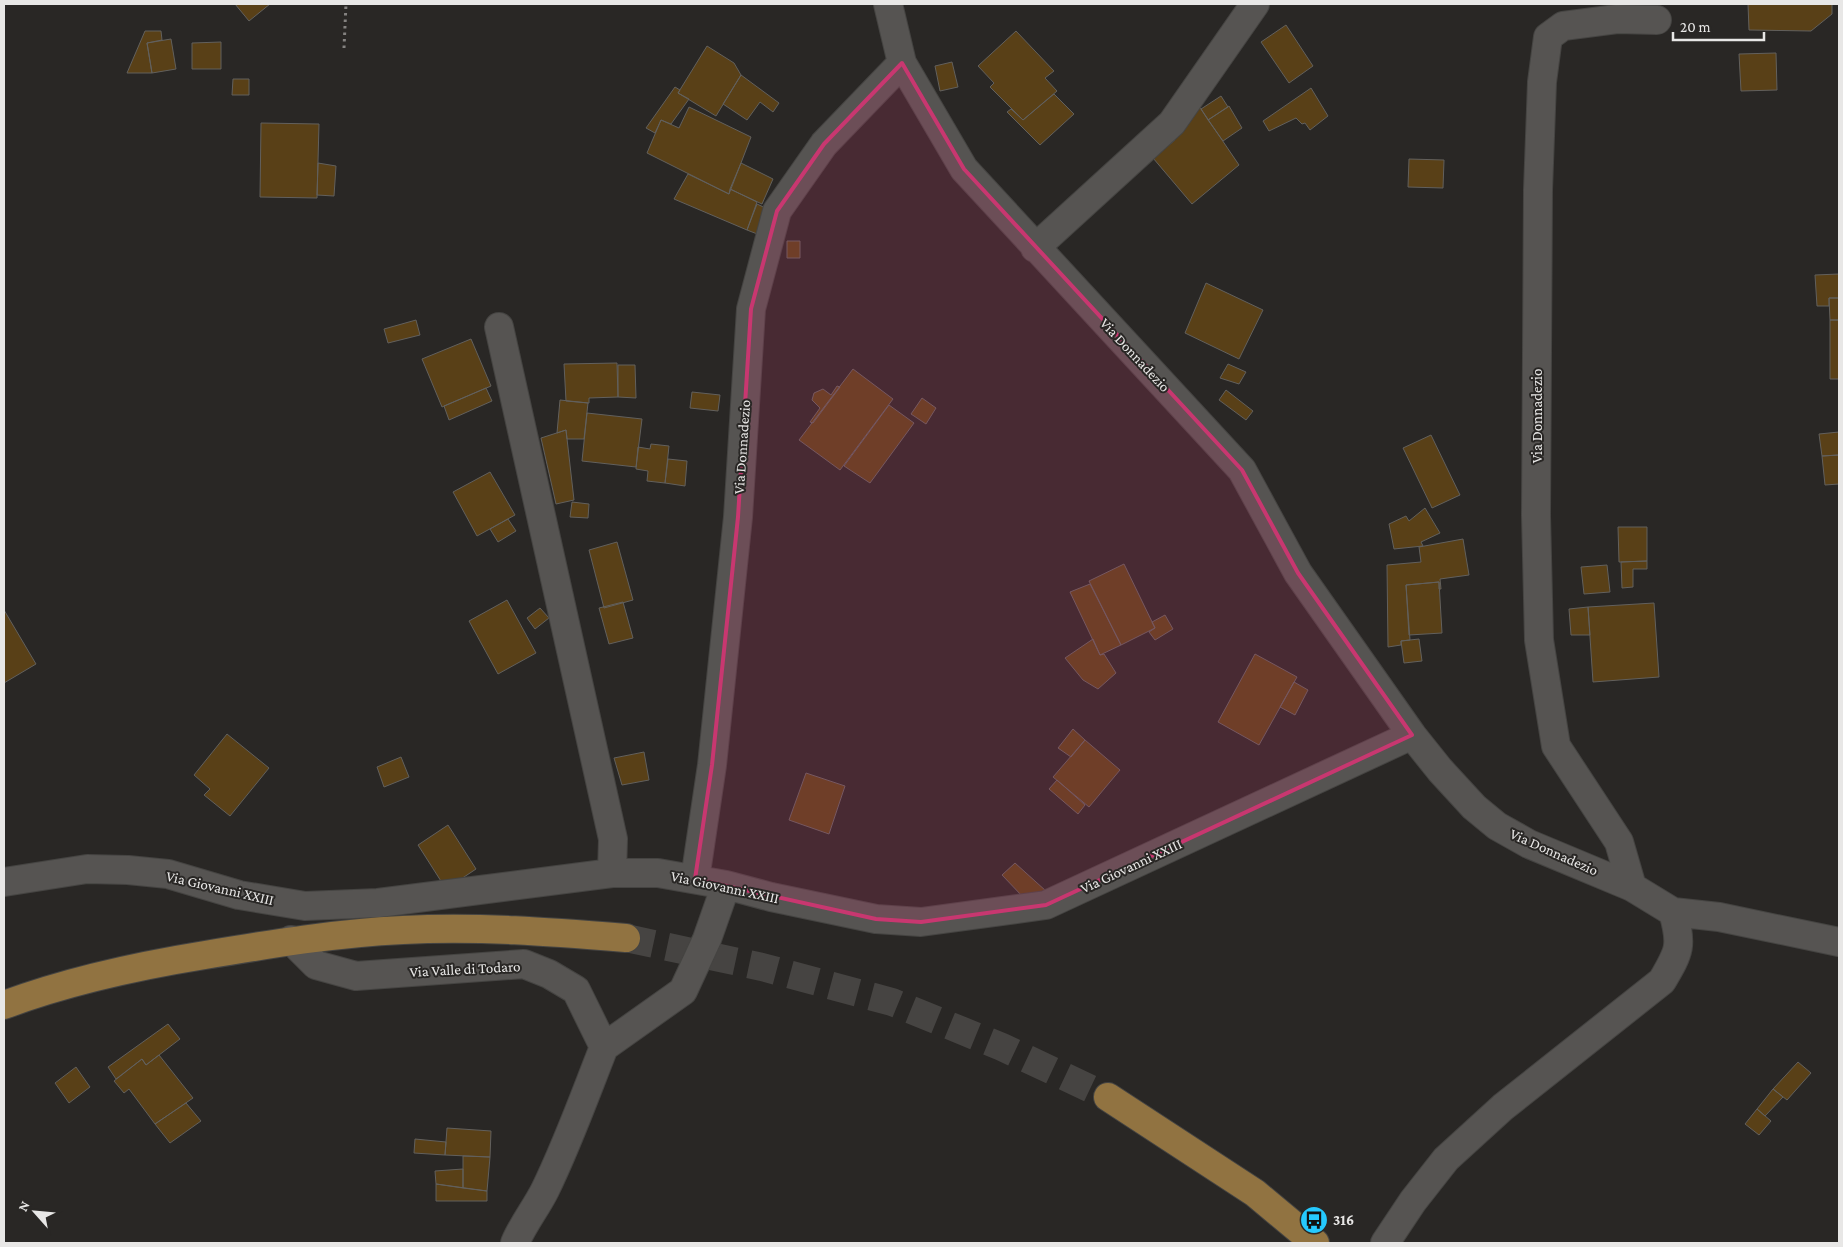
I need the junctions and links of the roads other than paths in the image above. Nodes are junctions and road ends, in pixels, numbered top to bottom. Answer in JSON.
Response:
{"nodes":[{"id":1,"x":888,"y":4,"type":"edge"},
{"id":2,"x":1256,"y":4,"type":"edge"},
{"id":3,"x":1657,"y":20,"type":"dead end"},
{"id":4,"x":902,"y":63,"type":"junction"},
{"id":5,"x":1035,"y":248,"type":"junction"},
{"id":6,"x":498,"y":327,"type":"dead end"},
{"id":7,"x":1412,"y":735,"type":"junction"},
{"id":8,"x":612,"y":873,"type":"junction"},
{"id":9,"x":695,"y":878,"type":"junction"},
{"id":10,"x":4,"y":882,"type":"edge"},
{"id":11,"x":726,"y":885,"type":"junction"},
{"id":12,"x":1632,"y":887,"type":"junction"},
{"id":13,"x":1673,"y":912,"type":"junction"},
{"id":14,"x":626,"y":938,"type":"tunnel mouth"},
{"id":15,"x":291,"y":940,"type":"junction"},
{"id":16,"x":1839,"y":942,"type":"edge"},
{"id":17,"x":4,"y":1006,"type":"edge"},
{"id":18,"x":604,"y":1047,"type":"junction"},
{"id":19,"x":1108,"y":1097,"type":"tunnel mouth"},
{"id":20,"x":515,"y":1243,"type":"edge"},
{"id":21,"x":1314,"y":1243,"type":"edge"},
{"id":22,"x":1385,"y":1243,"type":"edge"}],
"edges":[{"from":1,"to":4,"type":"street","name":"Via Donnadezio"},
{"from":2,"to":5,"type":"street"},
{"from":3,"to":12,"type":"street","name":"Via Donnadezio"},
{"from":4,"to":5,"type":"street","name":"Via Donnadezio"},
{"from":4,"to":9,"type":"street","name":"Via Donnadezio"},
{"from":5,"to":7,"type":"street","name":"Via Donnadezio"},
{"from":6,"to":8,"type":"street"},
{"from":7,"to":11,"type":"street","name":"Via Giovanni XXIII"},
{"from":7,"to":12,"type":"street","name":"Via Donnadezio"},
{"from":8,"to":9,"type":"street","name":"Via Giovanni XXIII"},
{"from":8,"to":10,"type":"street","name":"Via Giovanni XXIII"},
{"from":9,"to":11,"type":"street","name":"Via Giovanni XXIII"},
{"from":11,"to":18,"type":"street"},
{"from":12,"to":13,"type":"street","name":"Via Donnadezio"},
{"from":13,"to":16,"type":"street","name":"Via Donnadezio"},
{"from":13,"to":22,"type":"street"},
{"from":14,"to":15,"type":"main road"},
{"from":15,"to":17,"type":"main road"},
{"from":15,"to":18,"type":"street","name":"Via Valle di Todaro"},
{"from":18,"to":20,"type":"street"},
{"from":19,"to":21,"type":"main road"}]}
